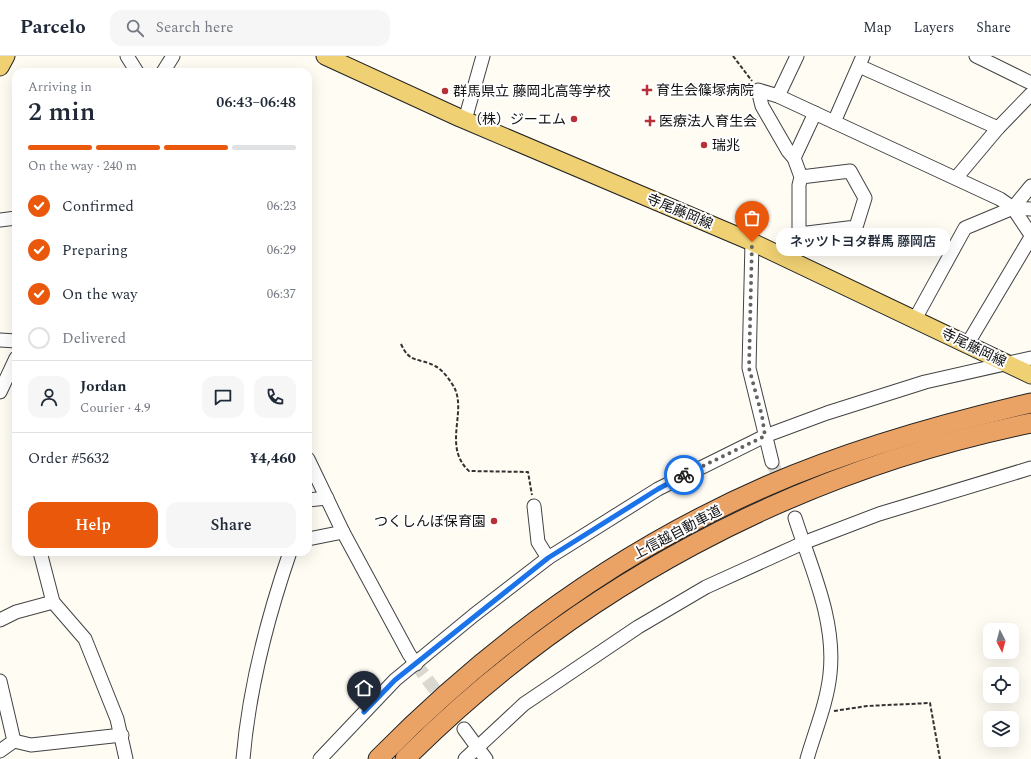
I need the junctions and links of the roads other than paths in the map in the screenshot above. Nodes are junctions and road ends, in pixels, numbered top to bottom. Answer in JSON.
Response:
{"nodes":[{"id":1,"x":6,"y":56,"type":"edge"},
{"id":2,"x":127,"y":56,"type":"edge"},
{"id":3,"x":173,"y":56,"type":"edge"},
{"id":4,"x":325,"y":56,"type":"edge"},
{"id":5,"x":484,"y":56,"type":"edge"},
{"id":6,"x":797,"y":56,"type":"edge"},
{"id":7,"x":976,"y":56,"type":"edge"},
{"id":8,"x":861,"y":61,"type":"edge"},
{"id":9,"x":0,"y":67,"type":"edge"},
{"id":10,"x":134,"y":68,"type":"edge"},
{"id":11,"x":166,"y":68,"type":"edge"},
{"id":12,"x":1031,"y":83,"type":"edge"},
{"id":13,"x":1031,"y":94,"type":"edge"},
{"id":14,"x":778,"y":96,"type":"junction"},
{"id":15,"x":815,"y":113,"type":"junction"},
{"id":16,"x":465,"y":120,"type":"junction"},
{"id":17,"x":834,"y":122,"type":"junction"},
{"id":18,"x":998,"y":128,"type":"junction"},
{"id":19,"x":794,"y":158,"type":"junction"},
{"id":20,"x":801,"y":177,"type":"junction"},
{"id":21,"x":956,"y":178,"type":"junction"},
{"id":22,"x":1031,"y":186,"type":"edge"},
{"id":23,"x":1013,"y":208,"type":"junction"},
{"id":24,"x":1031,"y":209,"type":"edge"},
{"id":25,"x":12,"y":218,"type":"edge"},
{"id":26,"x":0,"y":220,"type":"edge"},
{"id":27,"x":1031,"y":236,"type":"edge"},
{"id":28,"x":752,"y":242,"type":"junction"},
{"id":29,"x":915,"y":319,"type":"junction"},
{"id":30,"x":0,"y":340,"type":"edge"},
{"id":31,"x":12,"y":342,"type":"edge"},
{"id":32,"x":968,"y":343,"type":"junction"},
{"id":33,"x":1031,"y":358,"type":"edge"},
{"id":34,"x":1008,"y":363,"type":"junction"},
{"id":35,"x":12,"y":366,"type":"edge"},
{"id":36,"x":1031,"y":374,"type":"edge"},
{"id":37,"x":0,"y":392,"type":"edge"},
{"id":38,"x":1031,"y":403,"type":"edge"},
{"id":39,"x":1031,"y":423,"type":"edge"},
{"id":40,"x":765,"y":436,"type":"junction"},
{"id":41,"x":772,"y":462,"type":"tunnel mouth"},
{"id":42,"x":312,"y":467,"type":"edge"},
{"id":43,"x":1031,"y":468,"type":"edge"},
{"id":44,"x":327,"y":498,"type":"junction"},
{"id":45,"x":312,"y":500,"type":"edge"},
{"id":46,"x":534,"y":506,"type":"road end"},
{"id":47,"x":795,"y":518,"type":"tunnel mouth"},
{"id":48,"x":343,"y":532,"type":"junction"},
{"id":49,"x":312,"y":539,"type":"edge"},
{"id":50,"x":803,"y":543,"type":"junction"},
{"id":51,"x":41,"y":556,"type":"edge"},
{"id":52,"x":289,"y":556,"type":"edge"},
{"id":53,"x":548,"y":558,"type":"junction"},
{"id":54,"x":53,"y":602,"type":"junction"},
{"id":55,"x":0,"y":620,"type":"edge"},
{"id":56,"x":416,"y":664,"type":"junction"},
{"id":57,"x":0,"y":681,"type":"edge"},
{"id":58,"x":464,"y":729,"type":"tunnel mouth"},
{"id":59,"x":122,"y":735,"type":"junction"},
{"id":60,"x":5,"y":745,"type":"edge"},
{"id":61,"x":477,"y":748,"type":"junction"},
{"id":62,"x":126,"y":759,"type":"edge"},
{"id":63,"x":243,"y":759,"type":"edge"},
{"id":64,"x":320,"y":759,"type":"edge"},
{"id":65,"x":378,"y":759,"type":"edge"},
{"id":66,"x":405,"y":759,"type":"edge"},
{"id":67,"x":465,"y":759,"type":"edge"},
{"id":68,"x":486,"y":759,"type":"edge"},
{"id":69,"x":807,"y":759,"type":"edge"}],
"edges":[{"from":1,"to":9,"type":"main road"},
{"from":2,"to":10,"type":"street"},
{"from":3,"to":11,"type":"street"},
{"from":4,"to":16,"type":"main road","name":"寺尾藤岡線"},
{"from":5,"to":16,"type":"street"},
{"from":6,"to":14,"type":"street"},
{"from":7,"to":12,"type":"street"},
{"from":8,"to":17,"type":"street"},
{"from":8,"to":18,"type":"street"},
{"from":13,"to":18,"type":"street"},
{"from":14,"to":15,"type":"street"},
{"from":14,"to":19,"type":"street"},
{"from":15,"to":17,"type":"street"},
{"from":15,"to":19,"type":"street"},
{"from":16,"to":28,"type":"main road","name":"寺尾藤岡線"},
{"from":17,"to":21,"type":"street"},
{"from":18,"to":21,"type":"street"},
{"from":19,"to":20,"type":"street"},
{"from":20,"to":20,"type":"street"},
{"from":21,"to":23,"type":"street"},
{"from":22,"to":23,"type":"street"},
{"from":23,"to":24,"type":"street"},
{"from":23,"to":27,"type":"street"},
{"from":23,"to":29,"type":"street"},
{"from":25,"to":26,"type":"street"},
{"from":27,"to":32,"type":"street"},
{"from":28,"to":29,"type":"main road","name":"寺尾藤岡線"},
{"from":28,"to":40,"type":"street"},
{"from":29,"to":32,"type":"main road","name":"寺尾藤岡線"},
{"from":30,"to":31,"type":"street"},
{"from":32,"to":34,"type":"main road","name":"寺尾藤岡線"},
{"from":33,"to":34,"type":"street"},
{"from":34,"to":36,"type":"main road","name":"寺尾藤岡線"},
{"from":34,"to":40,"type":"street"},
{"from":35,"to":37,"type":"street"},
{"from":38,"to":65,"type":"highway","name":"上信越自動車道"},
{"from":39,"to":66,"type":"highway","name":"上信越自動車道"},
{"from":40,"to":41,"type":"street"},
{"from":40,"to":53,"type":"street"},
{"from":42,"to":44,"type":"street"},
{"from":43,"to":50,"type":"street"},
{"from":44,"to":45,"type":"street"},
{"from":44,"to":48,"type":"street"},
{"from":46,"to":53,"type":"street"},
{"from":47,"to":50,"type":"street"},
{"from":48,"to":49,"type":"street"},
{"from":48,"to":56,"type":"street"},
{"from":50,"to":61,"type":"street"},
{"from":50,"to":69,"type":"street"},
{"from":51,"to":54,"type":"street"},
{"from":52,"to":63,"type":"street"},
{"from":53,"to":56,"type":"street"},
{"from":54,"to":55,"type":"street"},
{"from":54,"to":59,"type":"street"},
{"from":56,"to":64,"type":"street"},
{"from":57,"to":60,"type":"street"},
{"from":58,"to":61,"type":"street"},
{"from":59,"to":60,"type":"street"},
{"from":59,"to":62,"type":"street"},
{"from":61,"to":67,"type":"street"},
{"from":61,"to":68,"type":"street"}]}
